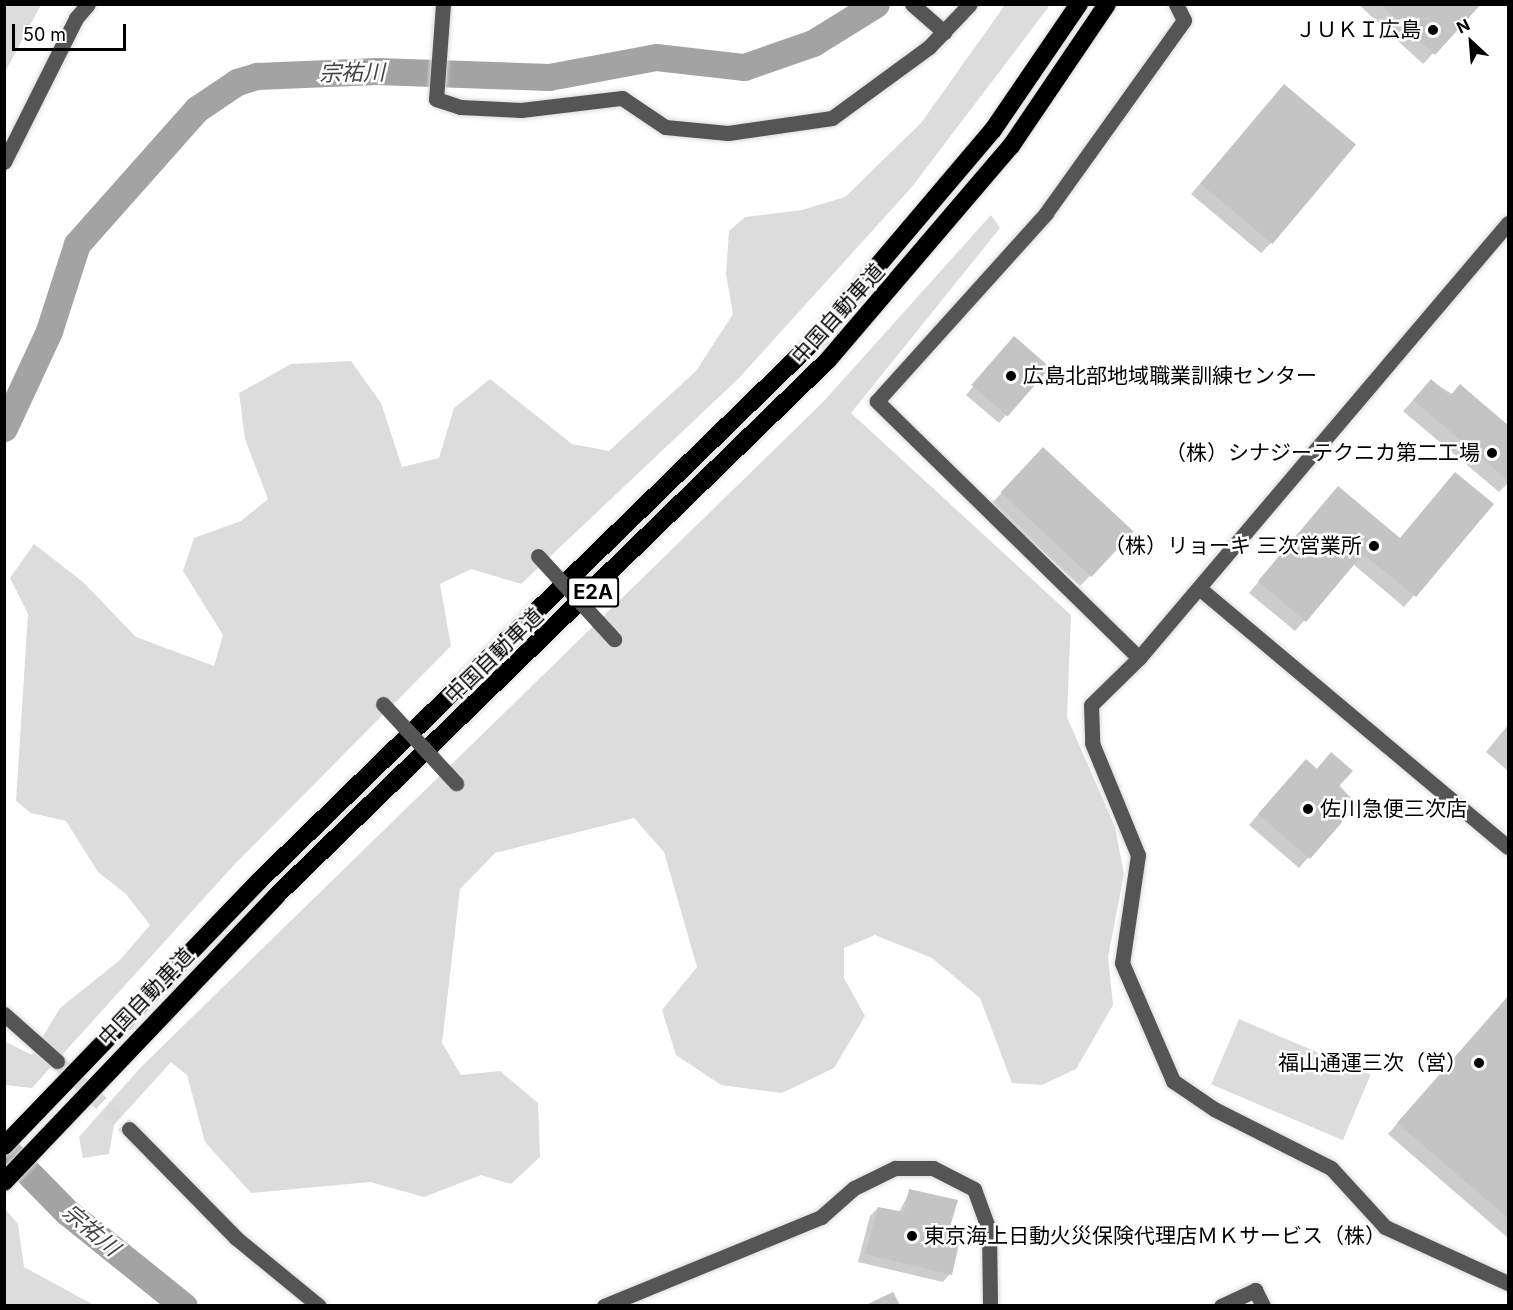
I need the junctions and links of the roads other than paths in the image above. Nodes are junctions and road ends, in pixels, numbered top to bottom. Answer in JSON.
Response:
{"nodes":[{"id":1,"x":88,"y":4,"type":"edge"},
{"id":2,"x":442,"y":4,"type":"edge"},
{"id":3,"x":912,"y":4,"type":"edge"},
{"id":4,"x":970,"y":4,"type":"edge"},
{"id":5,"x":1078,"y":4,"type":"edge"},
{"id":6,"x":1107,"y":4,"type":"edge"},
{"id":7,"x":1176,"y":4,"type":"edge"},
{"id":8,"x":944,"y":32,"type":"junction"},
{"id":9,"x":4,"y":162,"type":"edge"},
{"id":10,"x":1509,"y":223,"type":"edge"},
{"id":11,"x":538,"y":556,"type":"dead end"},
{"id":12,"x":1199,"y":588,"type":"junction"},
{"id":13,"x":614,"y":639,"type":"dead end"},
{"id":14,"x":1139,"y":658,"type":"junction"},
{"id":15,"x":382,"y":704,"type":"dead end"},
{"id":16,"x":456,"y":783,"type":"dead end"},
{"id":17,"x":1509,"y":846,"type":"edge"},
{"id":18,"x":4,"y":1014,"type":"edge"},
{"id":19,"x":57,"y":1061,"type":"tunnel mouth"},
{"id":20,"x":129,"y":1129,"type":"tunnel mouth"},
{"id":21,"x":4,"y":1146,"type":"edge"},
{"id":22,"x":4,"y":1182,"type":"edge"},
{"id":23,"x":1509,"y":1283,"type":"edge"},
{"id":24,"x":319,"y":1305,"type":"edge"},
{"id":25,"x":604,"y":1305,"type":"edge"},
{"id":26,"x":990,"y":1305,"type":"edge"},
{"id":27,"x":1221,"y":1305,"type":"edge"},
{"id":28,"x":1263,"y":1305,"type":"edge"}],
"edges":[{"from":1,"to":9,"type":"street"},
{"from":2,"to":8,"type":"street"},
{"from":3,"to":8,"type":"street"},
{"from":4,"to":8,"type":"street"},
{"from":5,"to":21,"type":"highway","name":"中国自動車道","number":"E2A"},
{"from":6,"to":22,"type":"highway","name":"中国自動車道","number":"E2A"},
{"from":7,"to":14,"type":"street"},
{"from":10,"to":12,"type":"street"},
{"from":11,"to":13,"type":"street","bridge":true},
{"from":12,"to":14,"type":"street"},
{"from":12,"to":17,"type":"street"},
{"from":14,"to":23,"type":"street"},
{"from":15,"to":16,"type":"street","bridge":true},
{"from":18,"to":19,"type":"street"},
{"from":20,"to":24,"type":"street"},
{"from":25,"to":26,"type":"street"},
{"from":27,"to":28,"type":"street"}]}
